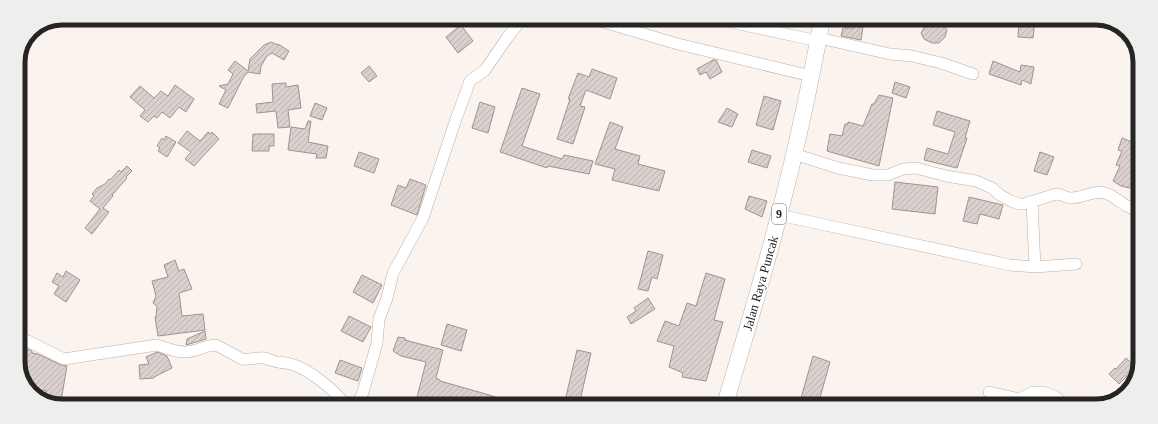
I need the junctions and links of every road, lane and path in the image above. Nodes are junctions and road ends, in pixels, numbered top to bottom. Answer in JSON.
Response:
{"nodes":[{"id":1,"x":517,"y":25,"type":"edge"},
{"id":2,"x":613,"y":25,"type":"edge"},
{"id":3,"x":745,"y":25,"type":"edge"},
{"id":4,"x":821,"y":25,"type":"edge"},
{"id":5,"x":818,"y":40,"type":"junction"},
{"id":6,"x":972,"y":74,"type":"dead end"},
{"id":7,"x":811,"y":76,"type":"junction"},
{"id":8,"x":794,"y":154,"type":"junction"},
{"id":9,"x":1032,"y":202,"type":"junction"},
{"id":10,"x":1133,"y":209,"type":"edge"},
{"id":11,"x":779,"y":215,"type":"junction"},
{"id":12,"x":1076,"y":264,"type":"dead end"},
{"id":13,"x":1035,"y":267,"type":"junction"},
{"id":14,"x":25,"y":340,"type":"edge"},
{"id":15,"x":989,"y":392,"type":"dead end"},
{"id":16,"x":340,"y":399,"type":"edge"},
{"id":17,"x":359,"y":399,"type":"edge"},
{"id":18,"x":727,"y":399,"type":"edge"},
{"id":19,"x":1019,"y":399,"type":"edge"},
{"id":20,"x":1019,"y":399,"type":"edge"},
{"id":21,"x":1058,"y":399,"type":"edge"}],
"edges":[{"from":1,"to":17,"type":"street"},
{"from":2,"to":7,"type":"street"},
{"from":3,"to":5,"type":"street"},
{"from":4,"to":5,"type":"highway","name":"Jalan Raya Puncak","number":"9"},
{"from":5,"to":6,"type":"street"},
{"from":5,"to":7,"type":"highway","name":"Jalan Raya Puncak","number":"9"},
{"from":7,"to":8,"type":"highway","name":"Jalan Raya Puncak","number":"9"},
{"from":8,"to":9,"type":"street"},
{"from":8,"to":11,"type":"highway","name":"Jalan Raya Puncak","number":"9"},
{"from":9,"to":10,"type":"street"},
{"from":9,"to":13,"type":"street"},
{"from":11,"to":13,"type":"street"},
{"from":11,"to":18,"type":"highway","name":"Jalan Raya Puncak","number":"9"},
{"from":12,"to":13,"type":"street"},
{"from":14,"to":16,"type":"street"},
{"from":15,"to":20,"type":"street"},
{"from":19,"to":21,"type":"street"}]}
